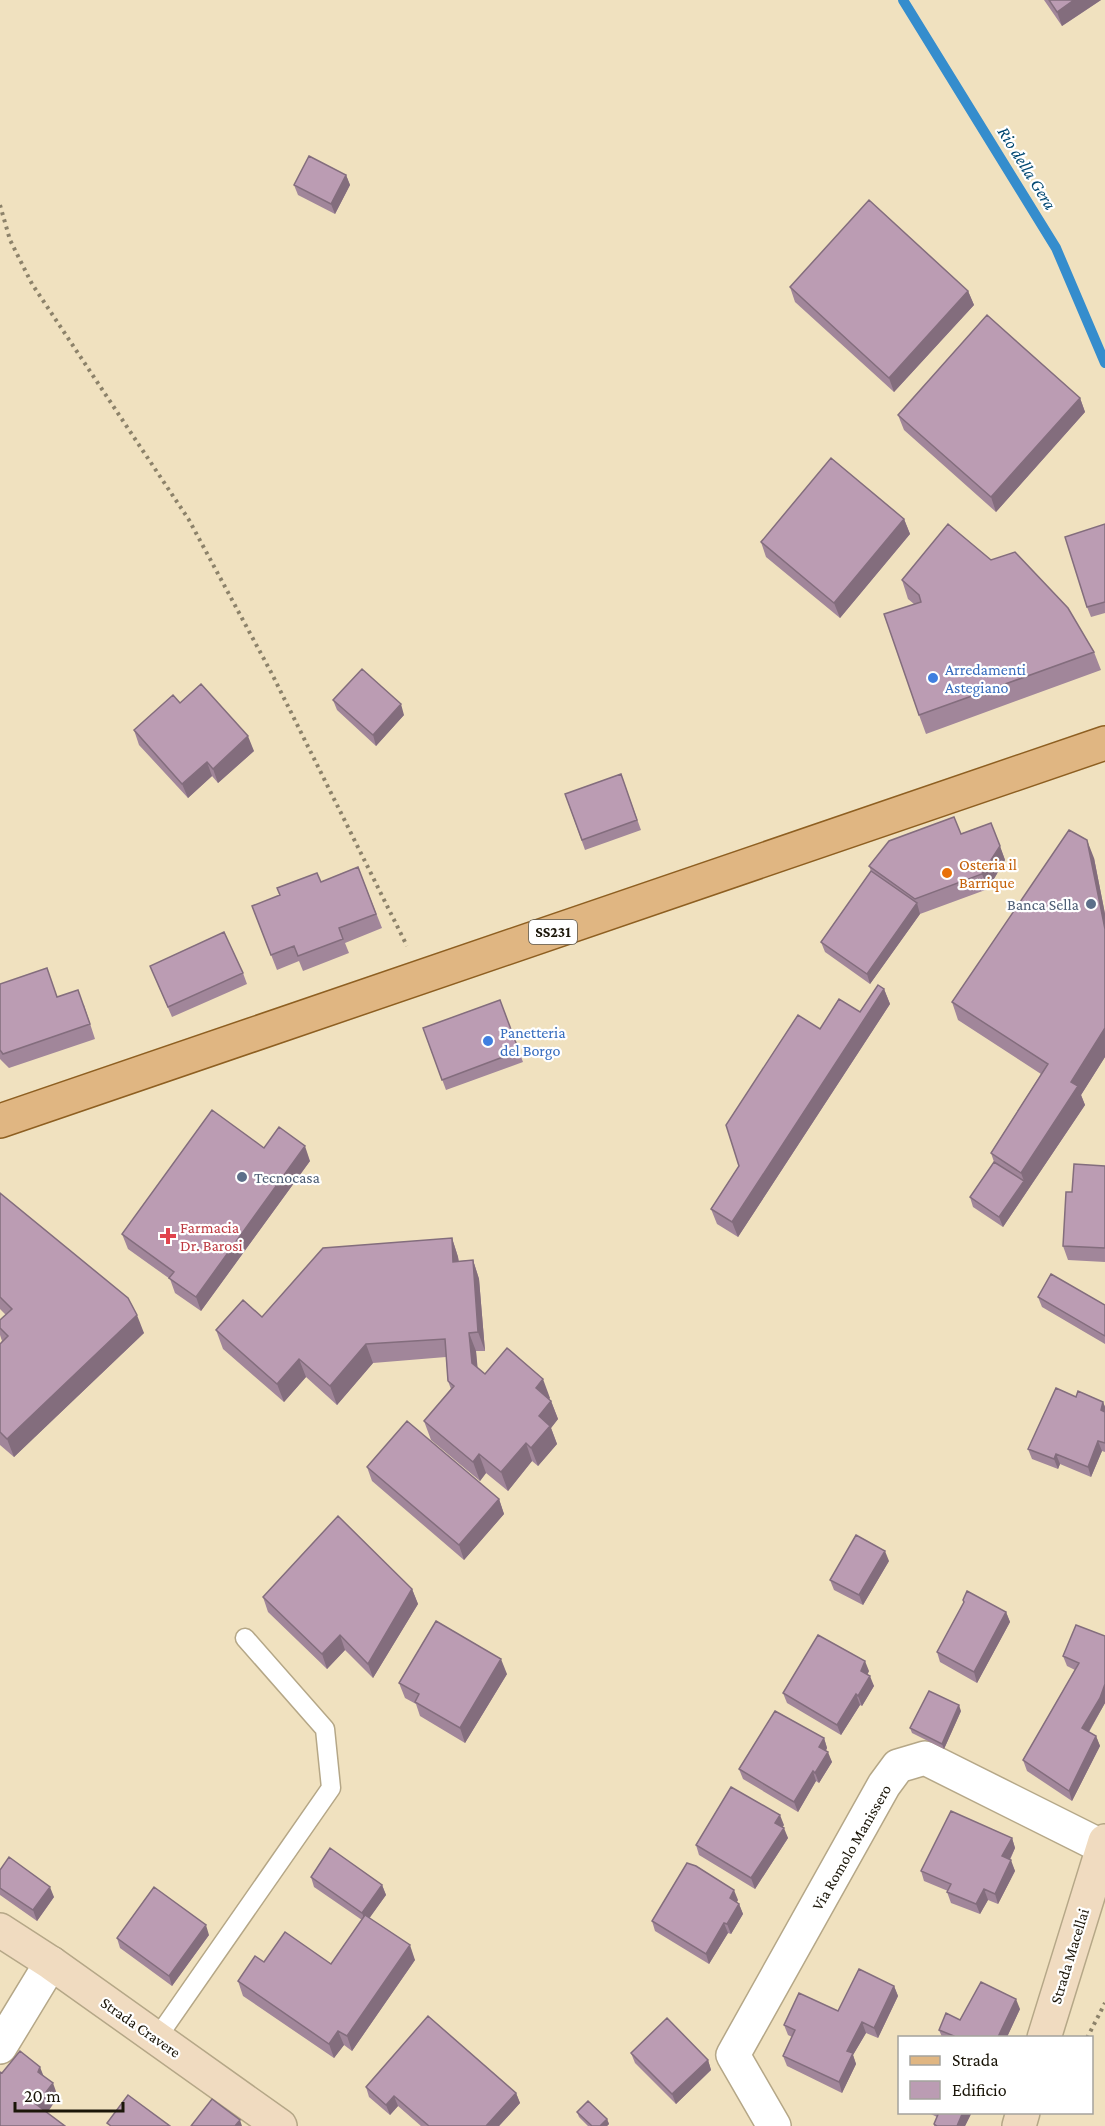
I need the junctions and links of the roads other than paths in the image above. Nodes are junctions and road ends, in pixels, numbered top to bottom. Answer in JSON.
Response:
{"nodes":[{"id":1,"x":1105,"y":743,"type":"edge"},
{"id":2,"x":0,"y":1121,"type":"edge"},
{"id":3,"x":245,"y":1638,"type":"dead end"},
{"id":4,"x":1104,"y":1844,"type":"edge"},
{"id":5,"x":0,"y":1930,"type":"edge"},
{"id":6,"x":51,"y":1963,"type":"junction"},
{"id":7,"x":1044,"y":2036,"type":"edge"},
{"id":8,"x":157,"y":2038,"type":"junction"},
{"id":9,"x":0,"y":2047,"type":"edge"},
{"id":10,"x":280,"y":2126,"type":"edge"},
{"id":11,"x":774,"y":2126,"type":"edge"}],
"edges":[{"from":1,"to":2,"type":"main road","number":"SS231"},
{"from":3,"to":8,"type":"lane"},
{"from":4,"to":7,"type":"street","name":"Strada Macellai"},
{"from":4,"to":11,"type":"street","name":"Via Romolo Manissero"},
{"from":5,"to":6,"type":"street","name":"Strada Cravere"},
{"from":6,"to":8,"type":"street","name":"Strada Cravere"},
{"from":6,"to":9,"type":"street"},
{"from":8,"to":10,"type":"street","name":"Strada Cravere"}]}
